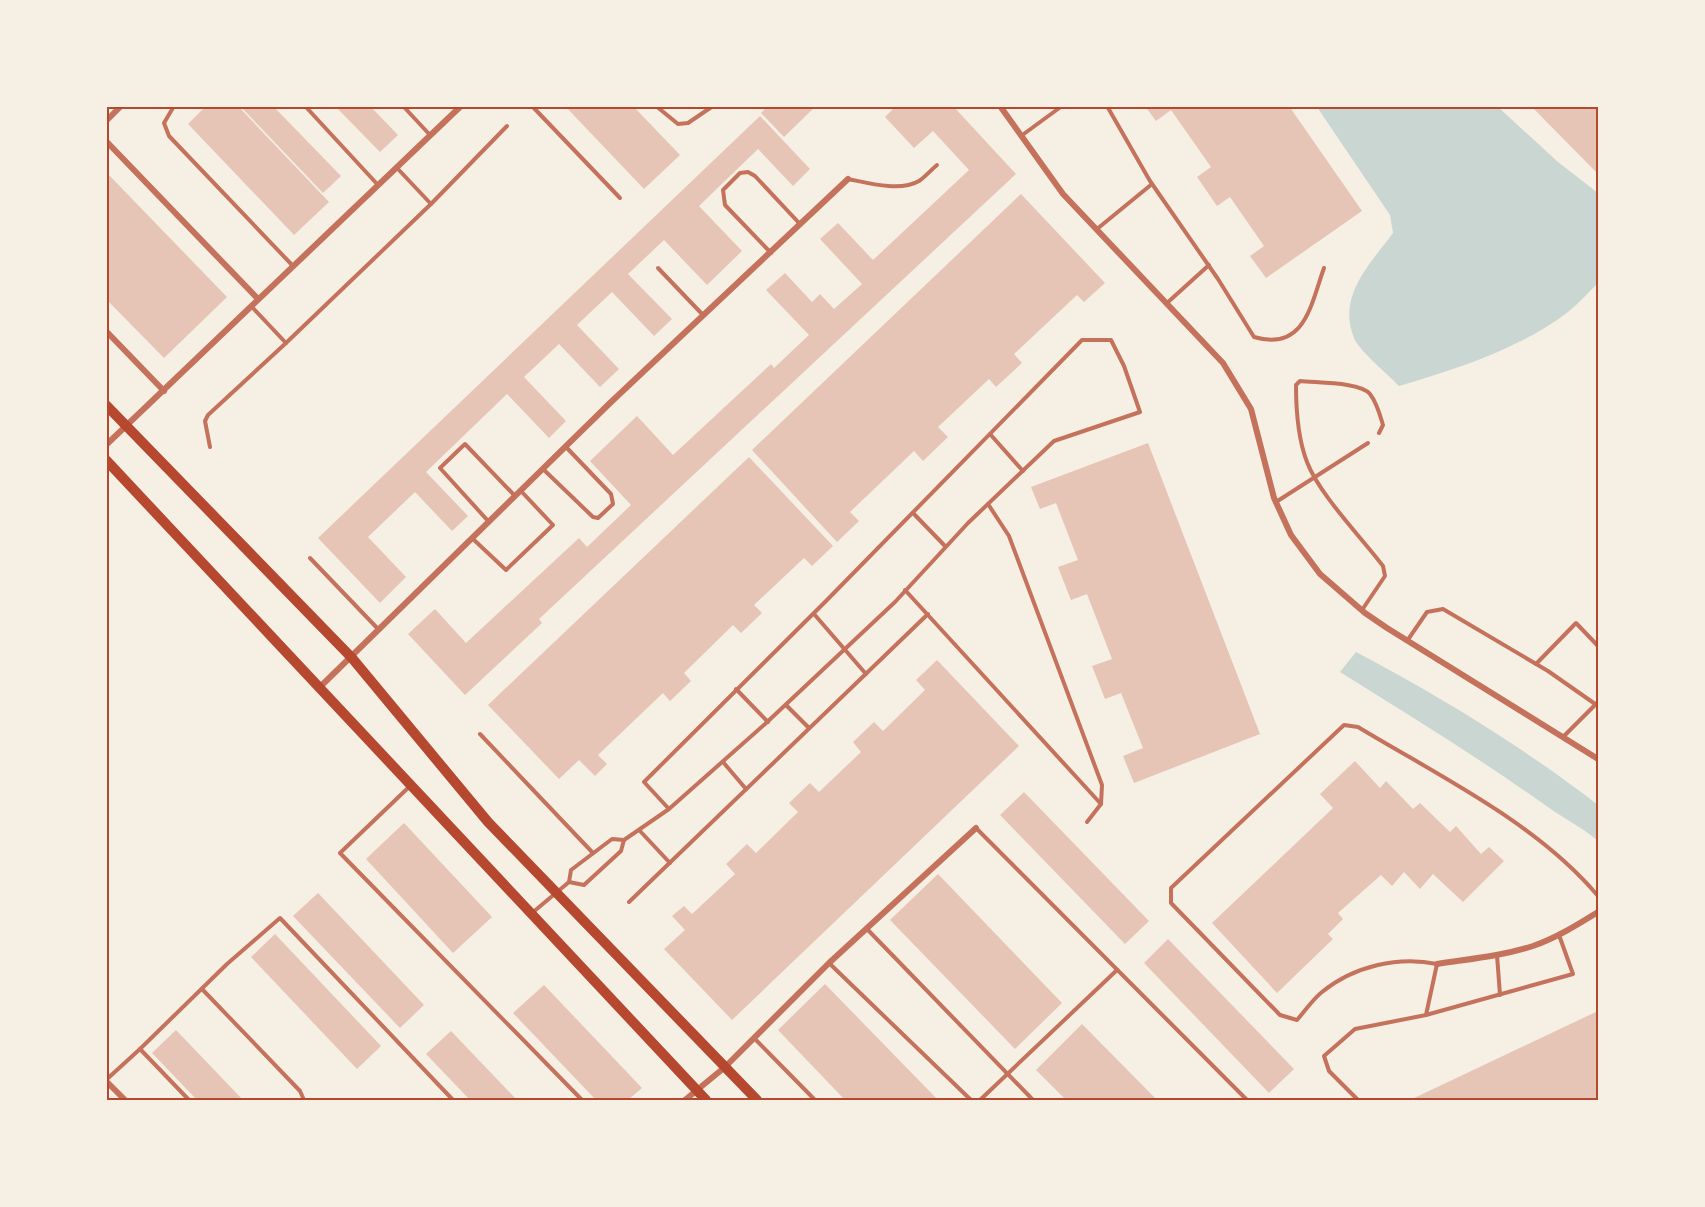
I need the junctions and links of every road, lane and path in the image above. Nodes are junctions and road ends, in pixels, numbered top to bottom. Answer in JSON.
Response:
{"nodes":[{"id":1,"x":121,"y":106,"type":"edge"},
{"id":2,"x":174,"y":106,"type":"edge"},
{"id":3,"x":305,"y":106,"type":"edge"},
{"id":4,"x":403,"y":106,"type":"edge"},
{"id":5,"x":461,"y":106,"type":"edge"},
{"id":6,"x":532,"y":106,"type":"edge"},
{"id":7,"x":656,"y":106,"type":"edge"},
{"id":8,"x":713,"y":106,"type":"edge"},
{"id":9,"x":1000,"y":106,"type":"edge"},
{"id":10,"x":1062,"y":106,"type":"edge"},
{"id":11,"x":1107,"y":106,"type":"edge"},
{"id":12,"x":106,"y":121,"type":"edge"},
{"id":13,"x":507,"y":126,"type":"dead end"},
{"id":14,"x":430,"y":136,"type":"junction"},
{"id":15,"x":1020,"y":136,"type":"junction"},
{"id":16,"x":106,"y":141,"type":"edge"},
{"id":17,"x":937,"y":165,"type":"dead end"},
{"id":18,"x":397,"y":168,"type":"junction"},
{"id":19,"x":849,"y":179,"type":"joint"},
{"id":20,"x":1152,"y":184,"type":"junction"},
{"id":21,"x":378,"y":185,"type":"junction"},
{"id":22,"x":620,"y":198,"type":"dead end"},
{"id":23,"x":431,"y":204,"type":"junction"},
{"id":24,"x":800,"y":224,"type":"junction"},
{"id":25,"x":1097,"y":229,"type":"junction"},
{"id":26,"x":771,"y":253,"type":"junction"},
{"id":27,"x":1209,"y":265,"type":"junction"},
{"id":28,"x":293,"y":266,"type":"junction"},
{"id":29,"x":658,"y":268,"type":"dead end"},
{"id":30,"x":1324,"y":268,"type":"dead end"},
{"id":31,"x":258,"y":299,"type":"junction"},
{"id":32,"x":1167,"y":303,"type":"junction"},
{"id":33,"x":251,"y":306,"type":"junction"},
{"id":34,"x":704,"y":315,"type":"junction"},
{"id":35,"x":106,"y":331,"type":"edge"},
{"id":36,"x":286,"y":343,"type":"junction"},
{"id":37,"x":164,"y":391,"type":"junction"},
{"id":38,"x":106,"y":405,"type":"edge"},
{"id":39,"x":126,"y":426,"type":"junction"},
{"id":40,"x":1379,"y":433,"type":"dead end"},
{"id":41,"x":990,"y":434,"type":"junction"},
{"id":42,"x":1368,"y":443,"type":"dead end"},
{"id":43,"x":106,"y":445,"type":"edge"},
{"id":44,"x":210,"y":447,"type":"dead end"},
{"id":45,"x":566,"y":447,"type":"junction"},
{"id":46,"x":106,"y":460,"type":"edge"},
{"id":47,"x":543,"y":469,"type":"junction"},
{"id":48,"x":1023,"y":471,"type":"junction"},
{"id":49,"x":1314,"y":477,"type":"junction"},
{"id":50,"x":521,"y":491,"type":"junction"},
{"id":51,"x":516,"y":497,"type":"junction"},
{"id":52,"x":1276,"y":502,"type":"junction"},
{"id":53,"x":988,"y":504,"type":"junction"},
{"id":54,"x":913,"y":513,"type":"junction"},
{"id":55,"x":490,"y":522,"type":"junction"},
{"id":56,"x":473,"y":539,"type":"junction"},
{"id":57,"x":945,"y":546,"type":"junction"},
{"id":58,"x":310,"y":558,"type":"dead end"},
{"id":59,"x":905,"y":590,"type":"junction"},
{"id":60,"x":1361,"y":610,"type":"junction"},
{"id":61,"x":814,"y":614,"type":"junction"},
{"id":62,"x":928,"y":614,"type":"junction"},
{"id":63,"x":379,"y":631,"type":"junction"},
{"id":64,"x":1407,"y":641,"type":"junction"},
{"id":65,"x":1599,"y":645,"type":"edge"},
{"id":66,"x":844,"y":650,"type":"junction"},
{"id":67,"x":352,"y":658,"type":"junction"},
{"id":68,"x":1536,"y":664,"type":"junction"},
{"id":69,"x":866,"y":674,"type":"junction"},
{"id":70,"x":321,"y":686,"type":"junction"},
{"id":71,"x":736,"y":689,"type":"junction"},
{"id":72,"x":1598,"y":704,"type":"edge"},
{"id":73,"x":786,"y":705,"type":"junction"},
{"id":74,"x":768,"y":722,"type":"junction"},
{"id":75,"x":809,"y":728,"type":"junction"},
{"id":76,"x":480,"y":734,"type":"dead end"},
{"id":77,"x":1563,"y":737,"type":"junction"},
{"id":78,"x":1599,"y":759,"type":"edge"},
{"id":79,"x":723,"y":762,"type":"junction"},
{"id":80,"x":412,"y":784,"type":"junction"},
{"id":81,"x":746,"y":789,"type":"junction"},
{"id":82,"x":1101,"y":804,"type":"junction"},
{"id":83,"x":669,"y":809,"type":"junction"},
{"id":84,"x":1087,"y":822,"type":"dead end"},
{"id":85,"x":976,"y":828,"type":"joint"},
{"id":86,"x":640,"y":831,"type":"junction"},
{"id":87,"x":624,"y":840,"type":"junction"},
{"id":88,"x":593,"y":853,"type":"junction"},
{"id":89,"x":670,"y":862,"type":"junction"},
{"id":90,"x":569,"y":882,"type":"junction"},
{"id":91,"x":556,"y":893,"type":"junction"},
{"id":92,"x":1599,"y":896,"type":"edge"},
{"id":93,"x":629,"y":902,"type":"dead end"},
{"id":94,"x":1599,"y":912,"type":"edge"},
{"id":95,"x":531,"y":914,"type":"junction"},
{"id":96,"x":867,"y":928,"type":"junction"},
{"id":97,"x":1559,"y":935,"type":"junction"},
{"id":98,"x":1497,"y":955,"type":"junction"},
{"id":99,"x":829,"y":963,"type":"junction"},
{"id":100,"x":1437,"y":964,"type":"junction"},
{"id":101,"x":1118,"y":970,"type":"junction"},
{"id":102,"x":202,"y":988,"type":"junction"},
{"id":103,"x":1500,"y":995,"type":"junction"},
{"id":104,"x":1426,"y":1015,"type":"junction"},
{"id":105,"x":754,"y":1038,"type":"junction"},
{"id":106,"x":140,"y":1049,"type":"junction"},
{"id":107,"x":725,"y":1067,"type":"junction"},
{"id":108,"x":1008,"y":1074,"type":"junction"},
{"id":109,"x":106,"y":1081,"type":"edge"},
{"id":110,"x":696,"y":1091,"type":"junction"},
{"id":111,"x":125,"y":1101,"type":"edge"},
{"id":112,"x":189,"y":1101,"type":"edge"},
{"id":113,"x":304,"y":1101,"type":"edge"},
{"id":114,"x":453,"y":1101,"type":"edge"},
{"id":115,"x":582,"y":1101,"type":"edge"},
{"id":116,"x":685,"y":1101,"type":"edge"},
{"id":117,"x":706,"y":1101,"type":"edge"},
{"id":118,"x":757,"y":1101,"type":"edge"},
{"id":119,"x":815,"y":1101,"type":"edge"},
{"id":120,"x":971,"y":1101,"type":"edge"},
{"id":121,"x":980,"y":1101,"type":"edge"},
{"id":122,"x":1033,"y":1101,"type":"edge"},
{"id":123,"x":1247,"y":1101,"type":"edge"},
{"id":124,"x":1358,"y":1101,"type":"edge"}],
"edges":[{"from":1,"to":12,"type":"street"},
{"from":2,"to":28,"type":"lane"},
{"from":3,"to":21,"type":"lane"},
{"from":4,"to":14,"type":"lane"},
{"from":5,"to":14,"type":"street"},
{"from":6,"to":22,"type":"lane"},
{"from":7,"to":8,"type":"lane"},
{"from":9,"to":15,"type":"street"},
{"from":10,"to":15,"type":"lane"},
{"from":11,"to":20,"type":"lane"},
{"from":13,"to":23,"type":"lane"},
{"from":14,"to":18,"type":"street"},
{"from":15,"to":25,"type":"street"},
{"from":16,"to":31,"type":"street"},
{"from":17,"to":19,"type":"lane"},
{"from":18,"to":21,"type":"street"},
{"from":18,"to":23,"type":"lane"},
{"from":19,"to":24,"type":"street"},
{"from":20,"to":25,"type":"lane"},
{"from":20,"to":27,"type":"lane"},
{"from":21,"to":28,"type":"street"},
{"from":23,"to":36,"type":"lane"},
{"from":24,"to":26,"type":"street"},
{"from":24,"to":26,"type":"lane"},
{"from":25,"to":32,"type":"street"},
{"from":26,"to":34,"type":"street"},
{"from":27,"to":30,"type":"lane"},
{"from":27,"to":32,"type":"lane"},
{"from":28,"to":31,"type":"street"},
{"from":29,"to":34,"type":"lane"},
{"from":31,"to":33,"type":"street"},
{"from":32,"to":52,"type":"street"},
{"from":33,"to":36,"type":"lane"},
{"from":33,"to":37,"type":"street"},
{"from":34,"to":45,"type":"street"},
{"from":35,"to":37,"type":"street"},
{"from":36,"to":44,"type":"lane"},
{"from":37,"to":39,"type":"street"},
{"from":38,"to":39,"type":"main road"},
{"from":39,"to":43,"type":"street"},
{"from":39,"to":67,"type":"main road"},
{"from":40,"to":49,"type":"lane"},
{"from":41,"to":48,"type":"lane"},
{"from":41,"to":48,"type":"lane"},
{"from":41,"to":54,"type":"lane"},
{"from":42,"to":49,"type":"lane"},
{"from":45,"to":47,"type":"street"},
{"from":45,"to":47,"type":"lane"},
{"from":46,"to":70,"type":"main road"},
{"from":47,"to":50,"type":"street"},
{"from":48,"to":53,"type":"lane"},
{"from":49,"to":52,"type":"lane"},
{"from":49,"to":60,"type":"lane"},
{"from":50,"to":51,"type":"street"},
{"from":50,"to":56,"type":"lane"},
{"from":51,"to":55,"type":"street"},
{"from":51,"to":55,"type":"lane"},
{"from":52,"to":60,"type":"street"},
{"from":53,"to":57,"type":"lane"},
{"from":53,"to":82,"type":"lane"},
{"from":54,"to":57,"type":"lane"},
{"from":54,"to":61,"type":"lane"},
{"from":55,"to":56,"type":"street"},
{"from":56,"to":63,"type":"street"},
{"from":57,"to":59,"type":"lane"},
{"from":58,"to":63,"type":"lane"},
{"from":59,"to":62,"type":"lane"},
{"from":59,"to":66,"type":"lane"},
{"from":60,"to":64,"type":"street"},
{"from":61,"to":66,"type":"lane"},
{"from":61,"to":71,"type":"lane"},
{"from":62,"to":69,"type":"lane"},
{"from":62,"to":82,"type":"lane"},
{"from":63,"to":67,"type":"street"},
{"from":64,"to":68,"type":"lane"},
{"from":64,"to":77,"type":"street"},
{"from":65,"to":68,"type":"lane"},
{"from":66,"to":69,"type":"lane"},
{"from":66,"to":73,"type":"lane"},
{"from":67,"to":70,"type":"street"},
{"from":67,"to":91,"type":"main road"},
{"from":68,"to":72,"type":"lane"},
{"from":69,"to":75,"type":"lane"},
{"from":70,"to":80,"type":"main road"},
{"from":71,"to":74,"type":"lane"},
{"from":71,"to":83,"type":"lane"},
{"from":72,"to":77,"type":"lane"},
{"from":73,"to":74,"type":"lane"},
{"from":73,"to":75,"type":"lane"},
{"from":74,"to":79,"type":"lane"},
{"from":75,"to":81,"type":"lane"},
{"from":76,"to":88,"type":"lane"},
{"from":77,"to":78,"type":"street"},
{"from":79,"to":81,"type":"lane"},
{"from":79,"to":83,"type":"lane"},
{"from":80,"to":95,"type":"main road"},
{"from":80,"to":115,"type":"lane"},
{"from":81,"to":89,"type":"lane"},
{"from":82,"to":84,"type":"lane"},
{"from":83,"to":86,"type":"lane"},
{"from":85,"to":96,"type":"street"},
{"from":85,"to":101,"type":"lane"},
{"from":86,"to":87,"type":"lane"},
{"from":86,"to":89,"type":"lane"},
{"from":87,"to":88,"type":"lane"},
{"from":87,"to":90,"type":"lane"},
{"from":88,"to":90,"type":"lane"},
{"from":89,"to":93,"type":"lane"},
{"from":90,"to":91,"type":"lane"},
{"from":91,"to":95,"type":"lane"},
{"from":91,"to":107,"type":"main road"},
{"from":92,"to":100,"type":"lane"},
{"from":94,"to":97,"type":"street"},
{"from":95,"to":110,"type":"main road"},
{"from":96,"to":99,"type":"street"},
{"from":96,"to":108,"type":"lane"},
{"from":97,"to":98,"type":"street"},
{"from":97,"to":103,"type":"lane"},
{"from":98,"to":100,"type":"street"},
{"from":98,"to":103,"type":"lane"},
{"from":99,"to":105,"type":"street"},
{"from":99,"to":120,"type":"lane"},
{"from":100,"to":104,"type":"lane"},
{"from":101,"to":108,"type":"lane"},
{"from":101,"to":123,"type":"lane"},
{"from":102,"to":106,"type":"lane"},
{"from":102,"to":113,"type":"lane"},
{"from":102,"to":114,"type":"lane"},
{"from":103,"to":104,"type":"lane"},
{"from":104,"to":124,"type":"lane"},
{"from":105,"to":107,"type":"street"},
{"from":105,"to":119,"type":"lane"},
{"from":106,"to":109,"type":"lane"},
{"from":106,"to":112,"type":"lane"},
{"from":107,"to":110,"type":"street"},
{"from":107,"to":118,"type":"main road"},
{"from":108,"to":121,"type":"lane"},
{"from":108,"to":122,"type":"lane"},
{"from":109,"to":111,"type":"street"},
{"from":110,"to":116,"type":"street"},
{"from":110,"to":117,"type":"main road"}]}
